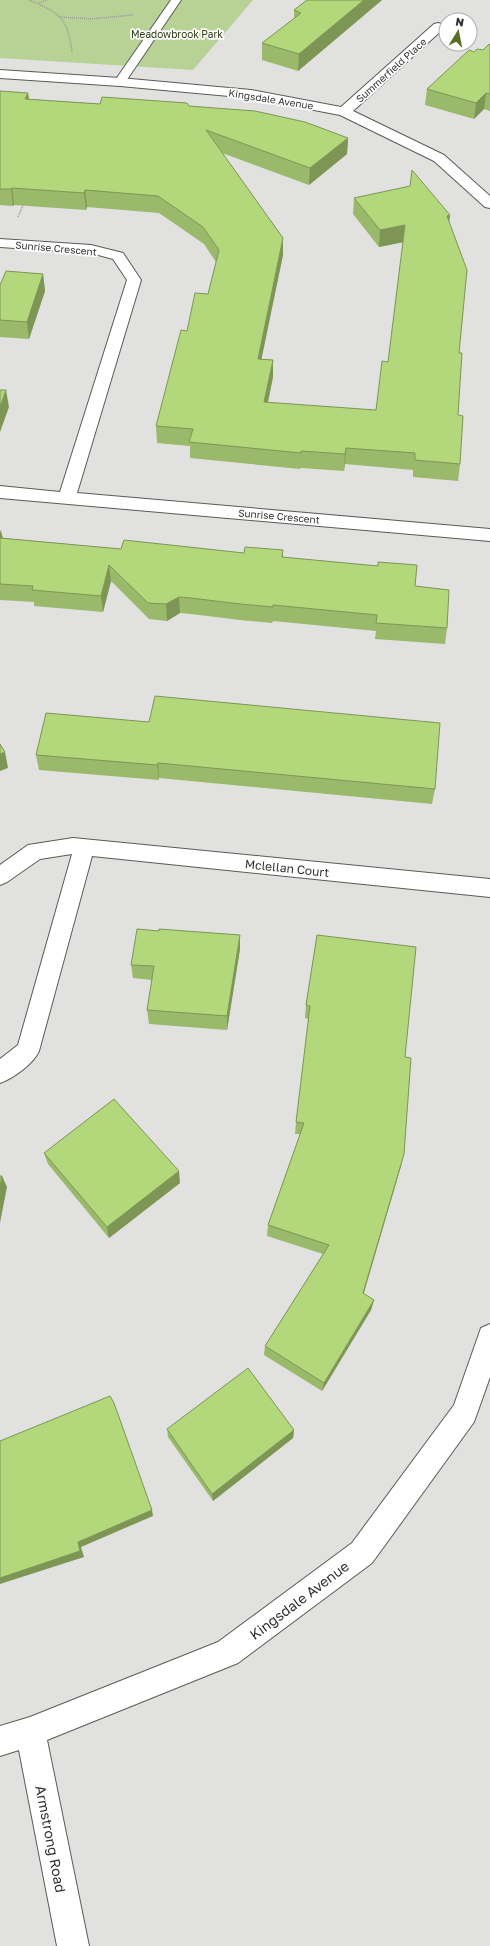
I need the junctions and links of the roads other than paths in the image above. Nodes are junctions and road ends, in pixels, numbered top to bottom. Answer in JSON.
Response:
{"nodes":[{"id":1,"x":176,"y":0,"type":"edge"},
{"id":2,"x":438,"y":27,"type":"dead end"},
{"id":3,"x":0,"y":74,"type":"edge"},
{"id":4,"x":120,"y":82,"type":"junction"},
{"id":5,"x":344,"y":112,"type":"junction"},
{"id":6,"x":490,"y":204,"type":"edge"},
{"id":7,"x":4,"y":243,"type":"edge"},
{"id":8,"x":0,"y":492,"type":"edge"},
{"id":9,"x":68,"y":498,"type":"junction"},
{"id":10,"x":490,"y":535,"type":"edge"},
{"id":11,"x":84,"y":847,"type":"junction"},
{"id":12,"x":0,"y":876,"type":"edge"},
{"id":13,"x":490,"y":888,"type":"edge"},
{"id":14,"x":0,"y":1073,"type":"edge"},
{"id":15,"x":490,"y":1337,"type":"edge"},
{"id":16,"x":30,"y":1732,"type":"junction"},
{"id":17,"x":0,"y":1741,"type":"edge"},
{"id":18,"x":73,"y":1946,"type":"edge"}],
"edges":[{"from":1,"to":4,"type":"lane"},
{"from":2,"to":5,"type":"street","name":"Summerfield Place"},
{"from":3,"to":4,"type":"street","name":"Kingsdale Avenue"},
{"from":4,"to":5,"type":"street","name":"Kingsdale Avenue"},
{"from":5,"to":6,"type":"street","name":"Kingsdale Avenue"},
{"from":7,"to":9,"type":"street","name":"Sunrise Crescent"},
{"from":8,"to":9,"type":"street","name":"Sunrise Crescent"},
{"from":9,"to":10,"type":"street","name":"Sunrise Crescent"},
{"from":11,"to":12,"type":"street","name":"Mclellan Court"},
{"from":11,"to":13,"type":"street","name":"Mclellan Court"},
{"from":11,"to":14,"type":"street"},
{"from":15,"to":16,"type":"street","name":"Kingsdale Avenue"},
{"from":16,"to":17,"type":"street","name":"Kingsdale Avenue"},
{"from":16,"to":18,"type":"street","name":"Armstrong Road"}]}
